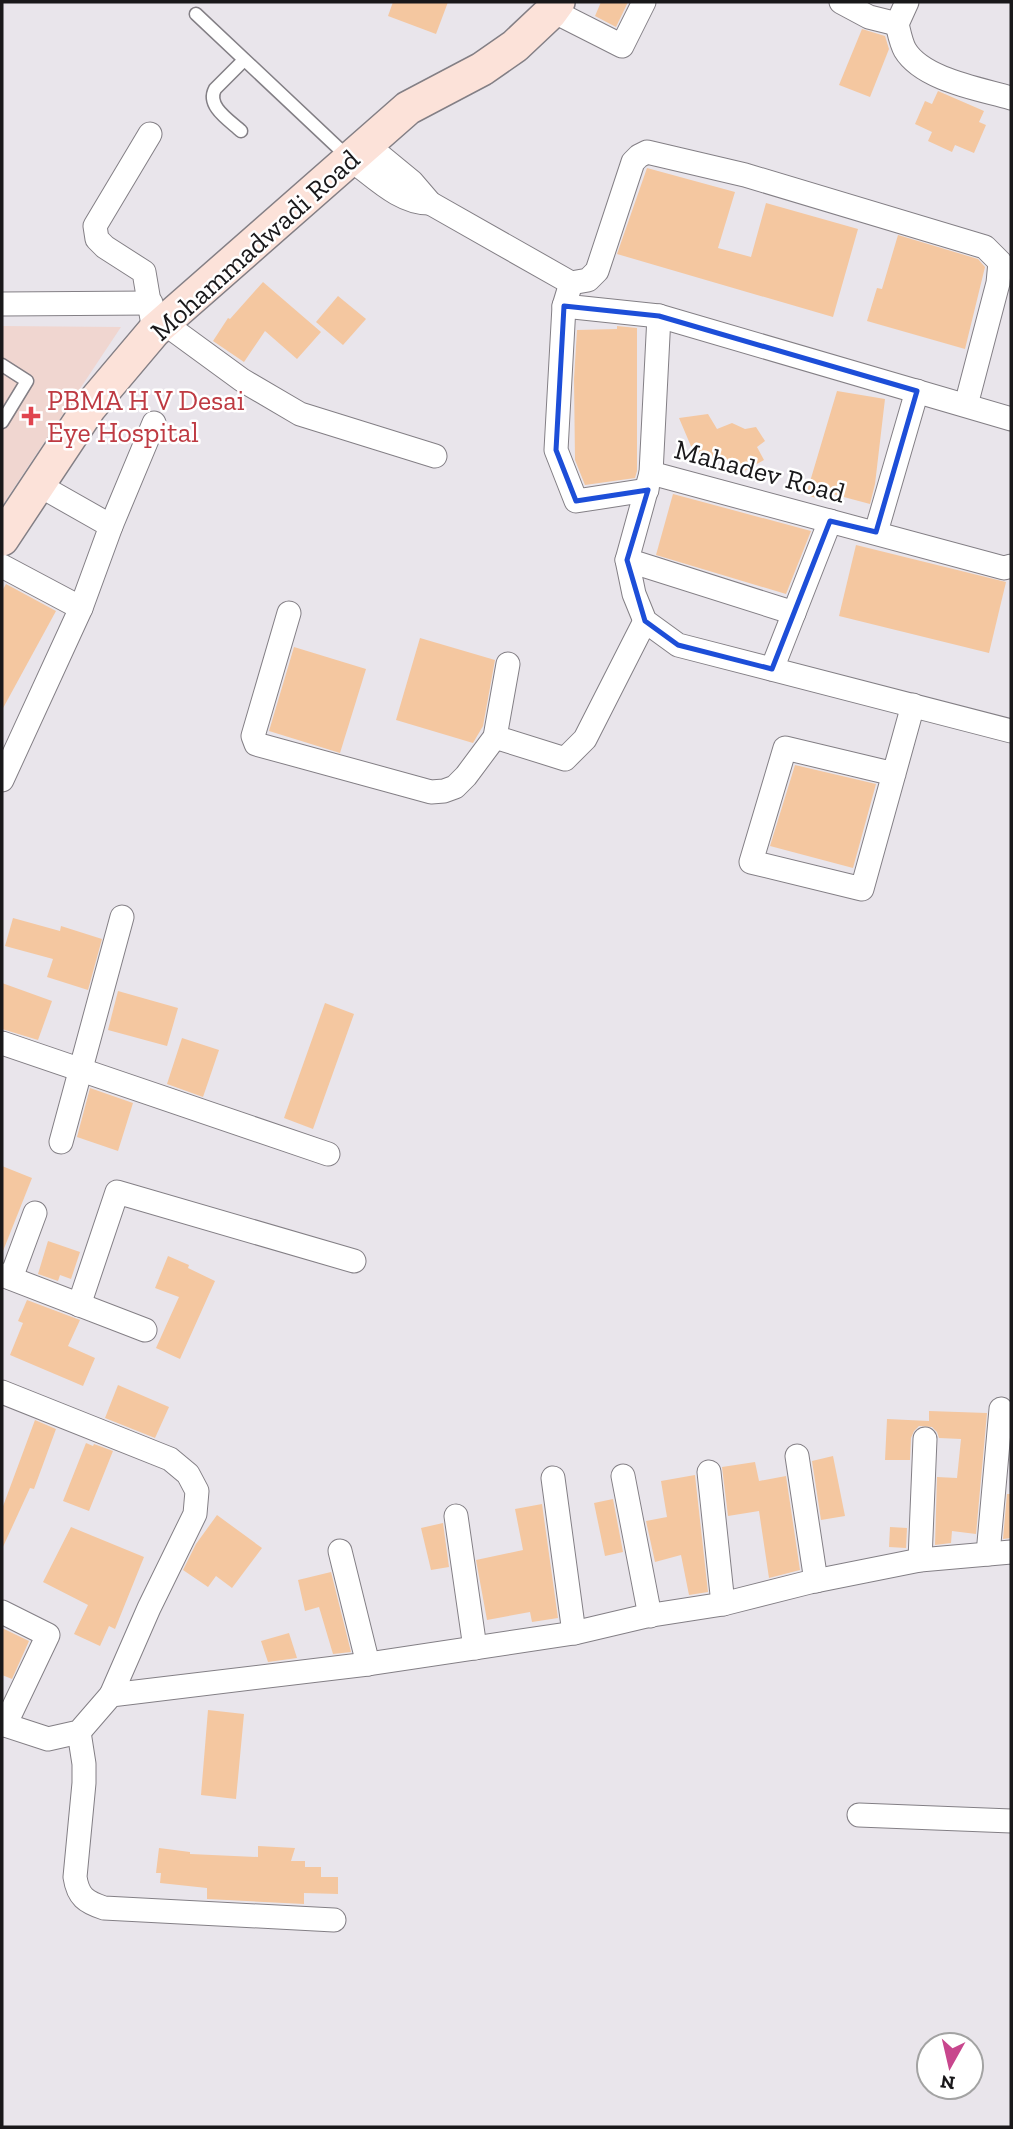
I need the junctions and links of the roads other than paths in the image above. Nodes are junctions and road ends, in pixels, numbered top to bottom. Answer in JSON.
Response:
{"nodes":[{"id":1,"x":644,"y":2,"type":"edge"},
{"id":2,"x":841,"y":2,"type":"edge"},
{"id":3,"x":907,"y":2,"type":"edge"},
{"id":4,"x":555,"y":6,"type":"edge"},
{"id":5,"x":196,"y":14,"type":"dead end"},
{"id":6,"x":897,"y":24,"type":"junction"},
{"id":7,"x":244,"y":60,"type":"junction"},
{"id":8,"x":1011,"y":98,"type":"edge"},
{"id":9,"x":241,"y":131,"type":"dead end"},
{"id":10,"x":150,"y":134,"type":"dead end"},
{"id":11,"x":358,"y":152,"type":"junction"},
{"id":12,"x":1006,"y":263,"type":"edge"},
{"id":13,"x":571,"y":283,"type":"junction"},
{"id":14,"x":2,"y":304,"type":"edge"},
{"id":15,"x":564,"y":306,"type":"junction"},
{"id":16,"x":659,"y":316,"type":"junction"},
{"id":17,"x":156,"y":319,"type":"junction"},
{"id":18,"x":2,"y":365,"type":"edge"},
{"id":19,"x":917,"y":391,"type":"junction"},
{"id":20,"x":967,"y":405,"type":"junction"},
{"id":21,"x":1011,"y":419,"type":"edge"},
{"id":22,"x":2,"y":422,"type":"edge"},
{"id":23,"x":154,"y":423,"type":"dead end"},
{"id":24,"x":435,"y":456,"type":"dead end"},
{"id":25,"x":649,"y":481,"type":"junction"},
{"id":26,"x":37,"y":484,"type":"junction"},
{"id":27,"x":830,"y":521,"type":"junction"},
{"id":28,"x":111,"y":526,"type":"junction"},
{"id":29,"x":876,"y":531,"type":"junction"},
{"id":30,"x":2,"y":539,"type":"edge"},
{"id":31,"x":627,"y":560,"type":"junction"},
{"id":32,"x":2,"y":566,"type":"edge"},
{"id":33,"x":1011,"y":566,"type":"edge"},
{"id":34,"x":81,"y":608,"type":"junction"},
{"id":35,"x":794,"y":612,"type":"junction"},
{"id":36,"x":289,"y":613,"type":"dead end"},
{"id":37,"x":645,"y":621,"type":"junction"},
{"id":38,"x":508,"y":664,"type":"dead end"},
{"id":39,"x":772,"y":669,"type":"junction"},
{"id":40,"x":913,"y":705,"type":"junction"},
{"id":41,"x":1011,"y":731,"type":"edge"},
{"id":42,"x":500,"y":738,"type":"junction"},
{"id":43,"x":11,"y":741,"type":"edge"},
{"id":44,"x":894,"y":774,"type":"junction"},
{"id":45,"x":2,"y":780,"type":"edge"},
{"id":46,"x":122,"y":917,"type":"dead end"},
{"id":47,"x":2,"y":1043,"type":"edge"},
{"id":48,"x":80,"y":1070,"type":"junction"},
{"id":49,"x":61,"y":1142,"type":"dead end"},
{"id":50,"x":328,"y":1154,"type":"dead end"},
{"id":51,"x":35,"y":1213,"type":"dead end"},
{"id":52,"x":354,"y":1261,"type":"dead end"},
{"id":53,"x":7,"y":1277,"type":"edge"},
{"id":54,"x":79,"y":1305,"type":"junction"},
{"id":55,"x":145,"y":1330,"type":"dead end"},
{"id":56,"x":2,"y":1392,"type":"edge"},
{"id":57,"x":1001,"y":1409,"type":"dead end"},
{"id":58,"x":925,"y":1439,"type":"dead end"},
{"id":59,"x":797,"y":1456,"type":"dead end"},
{"id":60,"x":709,"y":1472,"type":"dead end"},
{"id":61,"x":623,"y":1476,"type":"dead end"},
{"id":62,"x":553,"y":1478,"type":"dead end"},
{"id":63,"x":456,"y":1516,"type":"dead end"},
{"id":64,"x":340,"y":1550,"type":"dead end"},
{"id":65,"x":1011,"y":1552,"type":"edge"},
{"id":66,"x":988,"y":1554,"type":"junction"},
{"id":67,"x":920,"y":1560,"type":"junction"},
{"id":68,"x":817,"y":1581,"type":"junction"},
{"id":69,"x":723,"y":1604,"type":"junction"},
{"id":70,"x":2,"y":1612,"type":"edge"},
{"id":71,"x":650,"y":1616,"type":"junction"},
{"id":72,"x":574,"y":1633,"type":"junction"},
{"id":73,"x":475,"y":1648,"type":"junction"},
{"id":74,"x":368,"y":1664,"type":"junction"},
{"id":75,"x":111,"y":1695,"type":"junction"},
{"id":76,"x":3,"y":1725,"type":"edge"},
{"id":77,"x":79,"y":1731,"type":"junction"},
{"id":78,"x":859,"y":1815,"type":"dead end"},
{"id":79,"x":1011,"y":1821,"type":"edge"},
{"id":80,"x":334,"y":1920,"type":"dead end"}],
"edges":[{"from":1,"to":4,"type":"street"},
{"from":2,"to":6,"type":"street"},
{"from":3,"to":6,"type":"street"},
{"from":4,"to":11,"type":"main road","name":"Mohammadwadi Road"},
{"from":5,"to":7,"type":"lane"},
{"from":6,"to":8,"type":"street"},
{"from":7,"to":9,"type":"lane"},
{"from":7,"to":11,"type":"lane"},
{"from":10,"to":17,"type":"street"},
{"from":11,"to":13,"type":"street"},
{"from":11,"to":17,"type":"main road","name":"Mohammadwadi Road"},
{"from":12,"to":13,"type":"street"},
{"from":12,"to":20,"type":"street"},
{"from":13,"to":15,"type":"street","name":"Mahadev Road"},
{"from":14,"to":17,"type":"street"},
{"from":15,"to":16,"type":"street"},
{"from":15,"to":25,"type":"street","name":"Mahadev Road"},
{"from":16,"to":19,"type":"street"},
{"from":16,"to":25,"type":"street"},
{"from":17,"to":24,"type":"street"},
{"from":17,"to":26,"type":"main road","name":"Mohammadwadi Road"},
{"from":18,"to":22,"type":"lane"},
{"from":19,"to":20,"type":"street"},
{"from":19,"to":29,"type":"street"},
{"from":20,"to":21,"type":"street"},
{"from":23,"to":28,"type":"street"},
{"from":25,"to":27,"type":"street","name":"Mahadev Road"},
{"from":25,"to":31,"type":"street"},
{"from":26,"to":28,"type":"street"},
{"from":26,"to":30,"type":"main road","name":"Mohammadwadi Road"},
{"from":27,"to":29,"type":"street","name":"Mahadev Road"},
{"from":27,"to":35,"type":"street"},
{"from":28,"to":34,"type":"street"},
{"from":29,"to":33,"type":"street","name":"Mahadev Road"},
{"from":31,"to":35,"type":"street"},
{"from":31,"to":37,"type":"street"},
{"from":32,"to":34,"type":"street"},
{"from":34,"to":43,"type":"street"},
{"from":35,"to":39,"type":"street"},
{"from":36,"to":42,"type":"street"},
{"from":37,"to":39,"type":"street"},
{"from":37,"to":42,"type":"street"},
{"from":38,"to":42,"type":"street"},
{"from":39,"to":40,"type":"street"},
{"from":40,"to":41,"type":"street"},
{"from":40,"to":44,"type":"street"},
{"from":43,"to":45,"type":"street"},
{"from":44,"to":44,"type":"street"},
{"from":46,"to":48,"type":"street"},
{"from":47,"to":48,"type":"street"},
{"from":48,"to":49,"type":"street"},
{"from":48,"to":50,"type":"street"},
{"from":51,"to":53,"type":"street"},
{"from":52,"to":54,"type":"street"},
{"from":53,"to":54,"type":"street"},
{"from":54,"to":55,"type":"street"},
{"from":56,"to":75,"type":"street"},
{"from":57,"to":66,"type":"street"},
{"from":58,"to":67,"type":"street"},
{"from":59,"to":68,"type":"street"},
{"from":60,"to":69,"type":"street"},
{"from":61,"to":71,"type":"street"},
{"from":62,"to":72,"type":"street"},
{"from":63,"to":73,"type":"street"},
{"from":64,"to":74,"type":"street"},
{"from":65,"to":66,"type":"street"},
{"from":66,"to":67,"type":"street"},
{"from":67,"to":68,"type":"street"},
{"from":68,"to":69,"type":"street"},
{"from":69,"to":71,"type":"street"},
{"from":70,"to":76,"type":"street"},
{"from":71,"to":72,"type":"street"},
{"from":72,"to":73,"type":"street"},
{"from":73,"to":74,"type":"street"},
{"from":74,"to":75,"type":"street"},
{"from":75,"to":77,"type":"street"},
{"from":76,"to":77,"type":"street"},
{"from":77,"to":80,"type":"street"},
{"from":78,"to":79,"type":"street"}]}
